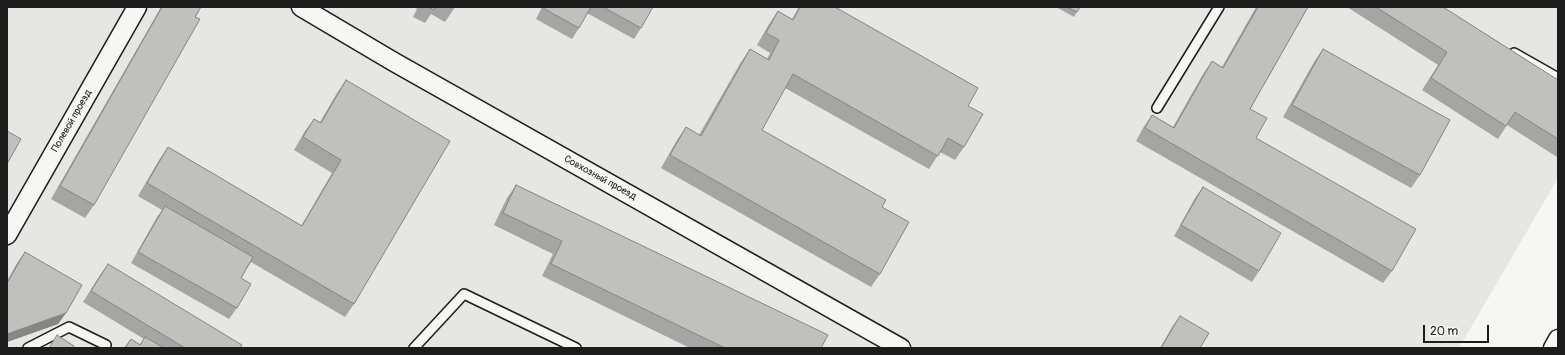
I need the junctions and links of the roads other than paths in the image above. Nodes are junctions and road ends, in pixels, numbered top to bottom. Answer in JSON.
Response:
{"nodes":[{"id":1,"x":137,"y":7,"type":"edge"},
{"id":2,"x":301,"y":7,"type":"edge"},
{"id":3,"x":1219,"y":7,"type":"edge"},
{"id":4,"x":1503,"y":46,"type":"edge"},
{"id":5,"x":1558,"y":78,"type":"edge"},
{"id":6,"x":1157,"y":108,"type":"dead end"},
{"id":7,"x":7,"y":236,"type":"edge"},
{"id":8,"x":1558,"y":339,"type":"edge"},
{"id":9,"x":28,"y":348,"type":"edge"},
{"id":10,"x":104,"y":348,"type":"edge"},
{"id":11,"x":414,"y":348,"type":"edge"},
{"id":12,"x":576,"y":348,"type":"edge"},
{"id":13,"x":901,"y":348,"type":"edge"},
{"id":14,"x":1553,"y":348,"type":"edge"}],
"edges":[{"from":1,"to":7,"type":"street","name":"Полевой проезд"},
{"from":2,"to":13,"type":"street","name":"Совхозный проезд"},
{"from":3,"to":6,"type":"lane"},
{"from":4,"to":5,"type":"lane"},
{"from":8,"to":14,"type":"street"},
{"from":9,"to":10,"type":"lane"},
{"from":11,"to":12,"type":"lane"}]}
